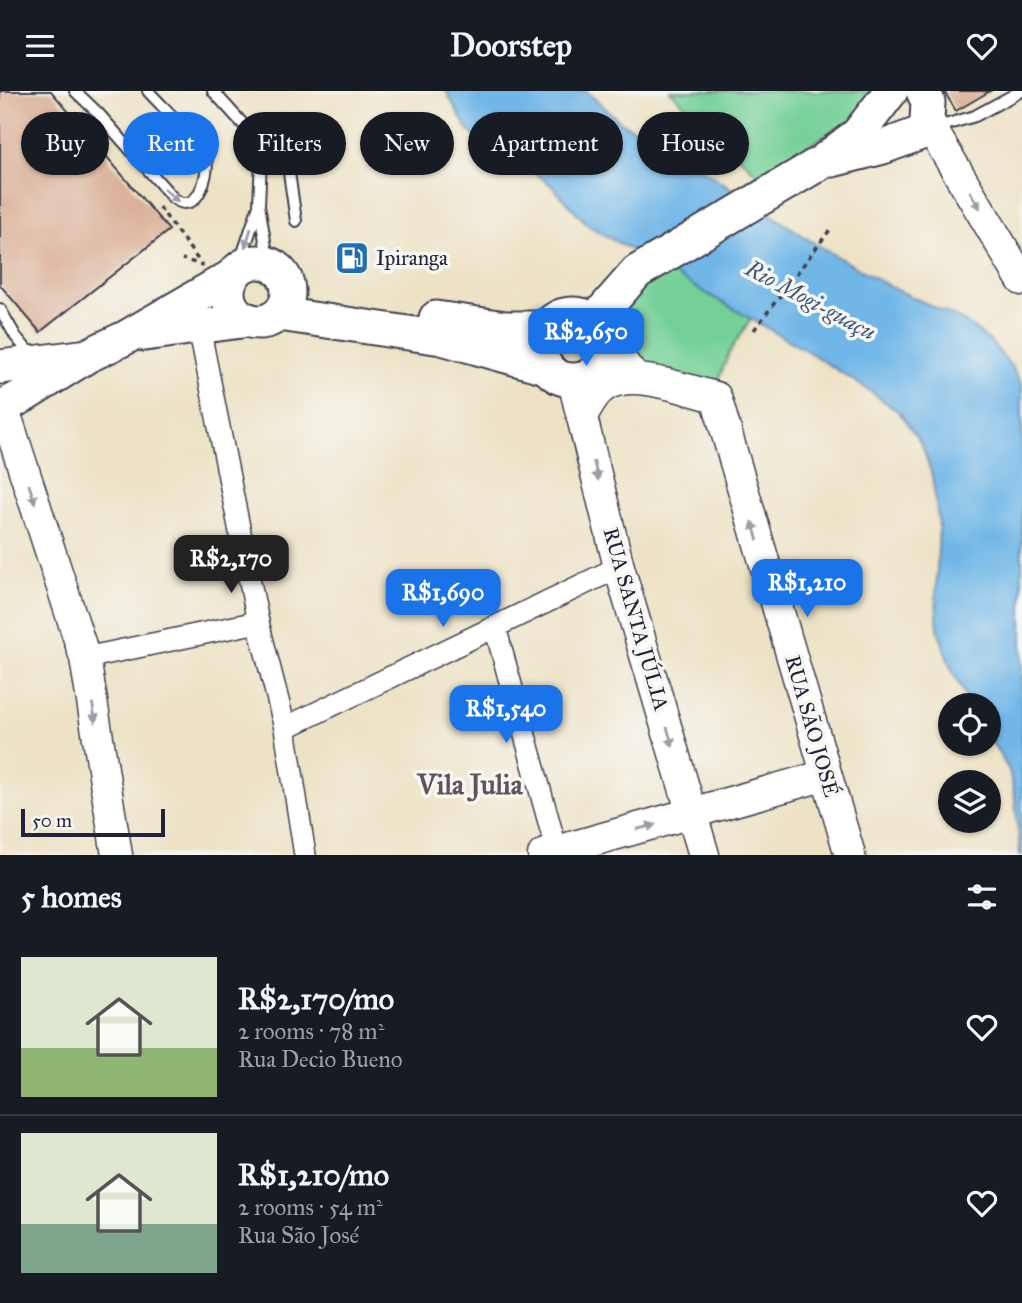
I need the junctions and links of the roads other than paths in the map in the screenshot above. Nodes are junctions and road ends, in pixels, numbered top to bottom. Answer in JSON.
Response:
{"nodes":[{"id":1,"x":75,"y":91,"type":"edge"},
{"id":2,"x":148,"y":91,"type":"edge"},
{"id":3,"x":213,"y":91,"type":"edge"},
{"id":4,"x":891,"y":91,"type":"edge"},
{"id":5,"x":902,"y":91,"type":"edge"},
{"id":6,"x":1021,"y":91,"type":"edge"},
{"id":7,"x":233,"y":113,"type":"edge"},
{"id":8,"x":927,"y":114,"type":"edge"},
{"id":9,"x":807,"y":170,"type":"junction"},
{"id":10,"x":260,"y":175,"type":"edge"},
{"id":11,"x":289,"y":175,"type":"edge"},
{"id":12,"x":259,"y":205,"type":"junction"},
{"id":13,"x":296,"y":221,"type":"dead end"},
{"id":14,"x":269,"y":265,"type":"junction"},
{"id":15,"x":235,"y":273,"type":"junction"},
{"id":16,"x":1022,"y":280,"type":"edge"},
{"id":17,"x":0,"y":309,"type":"edge"},
{"id":18,"x":272,"y":311,"type":"junction"},
{"id":19,"x":199,"y":327,"type":"junction"},
{"id":20,"x":545,"y":328,"type":"junction"},
{"id":21,"x":600,"y":331,"type":"junction"},
{"id":22,"x":125,"y":338,"type":"junction"},
{"id":23,"x":87,"y":356,"type":"junction"},
{"id":24,"x":37,"y":361,"type":"junction"},
{"id":25,"x":0,"y":367,"type":"edge"},
{"id":26,"x":559,"y":374,"type":"junction"},
{"id":27,"x":634,"y":377,"type":"junction"},
{"id":28,"x":1,"y":406,"type":"edge"},
{"id":29,"x":582,"y":416,"type":"junction"},
{"id":30,"x":619,"y":567,"type":"junction"},
{"id":31,"x":258,"y":622,"type":"junction"},
{"id":32,"x":495,"y":627,"type":"junction"},
{"id":33,"x":85,"y":658,"type":"junction"},
{"id":34,"x":285,"y":728,"type":"junction"},
{"id":35,"x":826,"y":775,"type":"junction"},
{"id":36,"x":692,"y":814,"type":"junction"},
{"id":37,"x":553,"y":854,"type":"edge"},
{"id":38,"x":117,"y":855,"type":"edge"},
{"id":39,"x":305,"y":855,"type":"edge"},
{"id":40,"x":704,"y":855,"type":"edge"},
{"id":41,"x":850,"y":855,"type":"edge"}],
"edges":[{"from":1,"to":2,"type":"lane","one_way":true},
{"from":3,"to":7,"type":"lane"},
{"from":4,"to":9,"type":"main road"},
{"from":5,"to":8,"type":"main road"},
{"from":6,"to":8,"type":"lane"},
{"from":8,"to":9,"type":"main road"},
{"from":8,"to":16,"type":"street","one_way":true},
{"from":9,"to":21,"type":"main road"},
{"from":10,"to":12,"type":"lane"},
{"from":11,"to":13,"type":"lane"},
{"from":12,"to":14,"type":"lane"},
{"from":12,"to":15,"type":"lane","one_way":true},
{"from":14,"to":15,"type":"main road"},
{"from":14,"to":18,"type":"main road"},
{"from":15,"to":18,"type":"main road"},
{"from":15,"to":22,"type":"main road"},
{"from":17,"to":24,"type":"lane"},
{"from":18,"to":19,"type":"main road"},
{"from":18,"to":20,"type":"main road"},
{"from":18,"to":26,"type":"main road"},
{"from":19,"to":22,"type":"main road"},
{"from":19,"to":31,"type":"street"},
{"from":20,"to":21,"type":"main road"},
{"from":20,"to":26,"type":"main road"},
{"from":21,"to":26,"type":"main road"},
{"from":21,"to":27,"type":"street"},
{"from":22,"to":23,"type":"main road"},
{"from":23,"to":24,"type":"main road"},
{"from":23,"to":28,"type":"main road"},
{"from":24,"to":25,"type":"main road"},
{"from":26,"to":29,"type":"street","name":"RUA SANTA JÚLIA"},
{"from":27,"to":29,"type":"street"},
{"from":35,"to":27,"type":"street","name":"RUA SÃO JOSÉ","one_way":true},
{"from":28,"to":33,"type":"street","one_way":true},
{"from":29,"to":30,"type":"street","name":"RUA SANTA JÚLIA","one_way":true},
{"from":30,"to":32,"type":"street"},
{"from":30,"to":36,"type":"street","name":"RUA SANTA JÚLIA","one_way":true},
{"from":31,"to":33,"type":"street"},
{"from":31,"to":34,"type":"street"},
{"from":32,"to":34,"type":"street"},
{"from":32,"to":37,"type":"street"},
{"from":33,"to":38,"type":"street","one_way":true},
{"from":34,"to":39,"type":"street"},
{"from":35,"to":36,"type":"street"},
{"from":35,"to":41,"type":"street","name":"RUA SÃO JOSÉ"},
{"from":37,"to":36,"type":"street","one_way":true},
{"from":36,"to":40,"type":"street","name":"RUA SANTA JÚLIA"}]}
